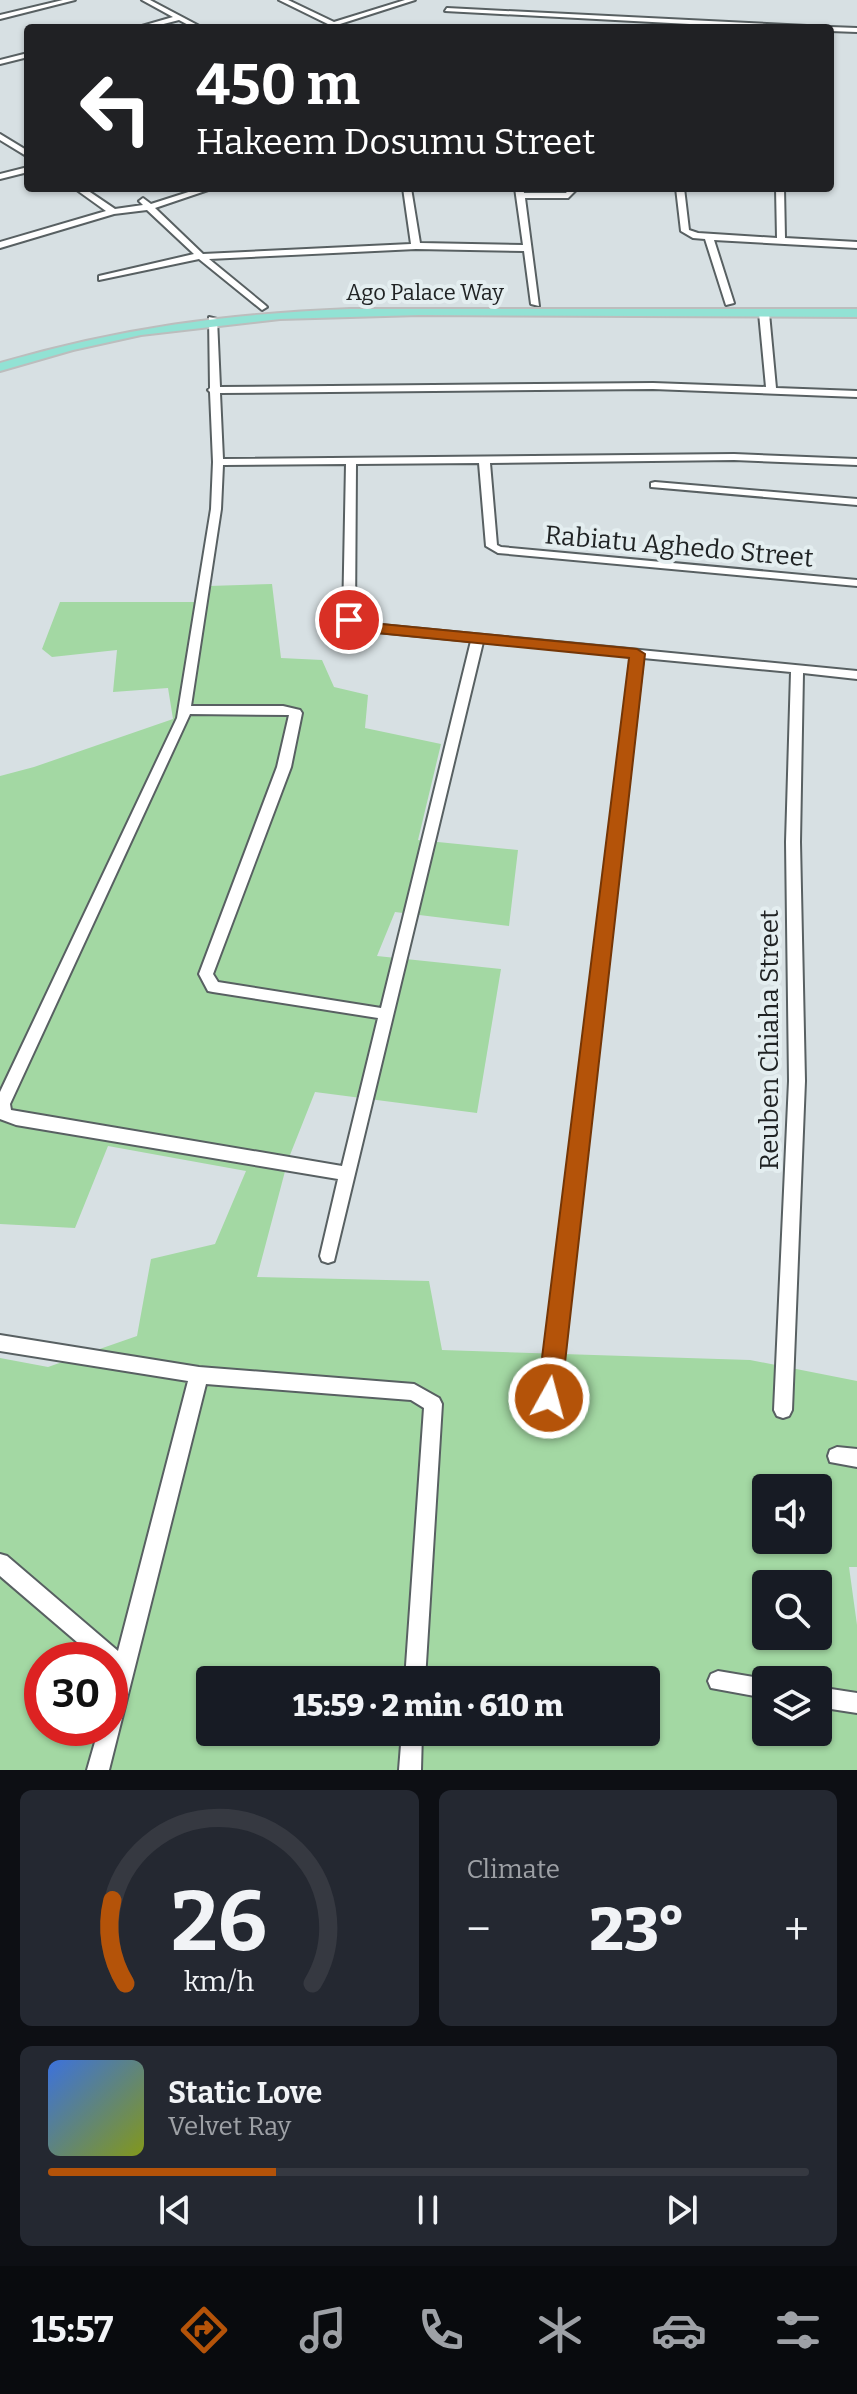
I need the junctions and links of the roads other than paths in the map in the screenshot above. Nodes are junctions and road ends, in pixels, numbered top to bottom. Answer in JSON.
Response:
{"nodes":[{"id":1,"x":72,"y":0,"type":"edge"},
{"id":2,"x":145,"y":0,"type":"edge"},
{"id":3,"x":282,"y":0,"type":"edge"},
{"id":4,"x":412,"y":0,"type":"edge"},
{"id":5,"x":447,"y":10,"type":"dead end"},
{"id":6,"x":503,"y":13,"type":"junction"},
{"id":7,"x":0,"y":17,"type":"edge"},
{"id":8,"x":180,"y":18,"type":"junction"},
{"id":9,"x":593,"y":18,"type":"junction"},
{"id":10,"x":155,"y":24,"type":"edge"},
{"id":11,"x":191,"y":24,"type":"edge"},
{"id":12,"x":334,"y":24,"type":"joint"},
{"id":13,"x":498,"y":24,"type":"edge"},
{"id":14,"x":591,"y":24,"type":"edge"},
{"id":15,"x":673,"y":24,"type":"edge"},
{"id":16,"x":834,"y":29,"type":"edge"},
{"id":17,"x":857,"y":30,"type":"edge"},
{"id":18,"x":24,"y":56,"type":"edge"},
{"id":19,"x":0,"y":62,"type":"edge"},
{"id":20,"x":0,"y":136,"type":"edge"},
{"id":21,"x":24,"y":152,"type":"edge"},
{"id":22,"x":24,"y":170,"type":"edge"},
{"id":23,"x":0,"y":177,"type":"edge"},
{"id":24,"x":84,"y":192,"type":"edge"},
{"id":25,"x":177,"y":192,"type":"edge"},
{"id":26,"x":194,"y":192,"type":"edge"},
{"id":27,"x":408,"y":192,"type":"edge"},
{"id":28,"x":520,"y":192,"type":"edge"},
{"id":29,"x":571,"y":192,"type":"edge"},
{"id":30,"x":680,"y":192,"type":"edge"},
{"id":31,"x":780,"y":192,"type":"edge"},
{"id":32,"x":140,"y":206,"type":"junction"},
{"id":33,"x":113,"y":212,"type":"junction"},
{"id":34,"x":709,"y":239,"type":"junction"},
{"id":35,"x":781,"y":241,"type":"junction"},
{"id":36,"x":0,"y":245,"type":"edge"},
{"id":37,"x":857,"y":245,"type":"edge"},
{"id":38,"x":416,"y":246,"type":"junction"},
{"id":39,"x":527,"y":248,"type":"junction"},
{"id":40,"x":197,"y":257,"type":"junction"},
{"id":41,"x":102,"y":278,"type":"dead end"},
{"id":42,"x":857,"y":302,"type":"edge"},
{"id":43,"x":729,"y":303,"type":"junction"},
{"id":44,"x":536,"y":304,"type":"junction"},
{"id":45,"x":257,"y":307,"type":"junction"},
{"id":46,"x":764,"y":313,"type":"junction"},
{"id":47,"x":857,"y":313,"type":"edge"},
{"id":48,"x":212,"y":319,"type":"junction"},
{"id":49,"x":0,"y":357,"type":"edge"},
{"id":50,"x":0,"y":367,"type":"edge"},
{"id":51,"x":771,"y":388,"type":"junction"},
{"id":52,"x":213,"y":390,"type":"junction"},
{"id":53,"x":857,"y":394,"type":"edge"},
{"id":54,"x":484,"y":459,"type":"junction"},
{"id":55,"x":218,"y":462,"type":"junction"},
{"id":56,"x":351,"y":462,"type":"junction"},
{"id":57,"x":857,"y":462,"type":"edge"},
{"id":58,"x":655,"y":485,"type":"dead end"},
{"id":59,"x":857,"y":502,"type":"edge"},
{"id":60,"x":857,"y":583,"type":"edge"},
{"id":61,"x":477,"y":640,"type":"junction"},
{"id":62,"x":637,"y":654,"type":"junction"},
{"id":63,"x":797,"y":670,"type":"junction"},
{"id":64,"x":857,"y":675,"type":"edge"},
{"id":65,"x":185,"y":710,"type":"junction"},
{"id":66,"x":386,"y":1014,"type":"junction"},
{"id":67,"x":348,"y":1174,"type":"junction"},
{"id":68,"x":328,"y":1256,"type":"dead end"},
{"id":69,"x":0,"y":1343,"type":"edge"},
{"id":70,"x":199,"y":1375,"type":"junction"},
{"id":71,"x":549,"y":1398,"type":"dead end"},
{"id":72,"x":783,"y":1410,"type":"dead end"},
{"id":73,"x":837,"y":1456,"type":"dead end"},
{"id":74,"x":857,"y":1458,"type":"edge"},
{"id":75,"x":0,"y":1563,"type":"edge"},
{"id":76,"x":93,"y":1642,"type":"edge"},
{"id":77,"x":128,"y":1649,"type":"edge"},
{"id":78,"x":416,"y":1666,"type":"edge"},
{"id":79,"x":718,"y":1681,"type":"dead end"},
{"id":80,"x":752,"y":1686,"type":"edge"},
{"id":81,"x":832,"y":1699,"type":"edge"},
{"id":82,"x":857,"y":1703,"type":"edge"},
{"id":83,"x":104,"y":1746,"type":"edge"},
{"id":84,"x":411,"y":1746,"type":"edge"},
{"id":85,"x":98,"y":1770,"type":"edge"},
{"id":86,"x":410,"y":1770,"type":"edge"}],
"edges":[{"from":1,"to":7,"type":"street"},
{"from":2,"to":8,"type":"street"},
{"from":3,"to":12,"type":"street"},
{"from":4,"to":12,"type":"street"},
{"from":5,"to":6,"type":"street"},
{"from":6,"to":9,"type":"street"},
{"from":6,"to":13,"type":"street"},
{"from":8,"to":10,"type":"street"},
{"from":8,"to":11,"type":"street"},
{"from":9,"to":14,"type":"street"},
{"from":9,"to":15,"type":"street"},
{"from":16,"to":17,"type":"street"},
{"from":18,"to":19,"type":"street"},
{"from":20,"to":21,"type":"street"},
{"from":22,"to":23,"type":"street"},
{"from":24,"to":33,"type":"street"},
{"from":25,"to":32,"type":"street"},
{"from":26,"to":32,"type":"street"},
{"from":27,"to":38,"type":"street"},
{"from":28,"to":29,"type":"street"},
{"from":28,"to":39,"type":"street"},
{"from":30,"to":34,"type":"street"},
{"from":31,"to":35,"type":"street"},
{"from":32,"to":33,"type":"street"},
{"from":32,"to":40,"type":"street"},
{"from":33,"to":36,"type":"street"},
{"from":34,"to":35,"type":"street"},
{"from":34,"to":43,"type":"street"},
{"from":35,"to":37,"type":"street"},
{"from":38,"to":39,"type":"street"},
{"from":38,"to":40,"type":"street"},
{"from":39,"to":44,"type":"street"},
{"from":40,"to":41,"type":"street"},
{"from":40,"to":45,"type":"street"},
{"from":42,"to":43,"type":"main road","name":"Ago Palace Way"},
{"from":43,"to":44,"type":"main road","name":"Ago Palace Way"},
{"from":44,"to":45,"type":"main road","name":"Ago Palace Way"},
{"from":45,"to":49,"type":"main road","name":"Ago Palace Way"},
{"from":46,"to":47,"type":"main road","name":"Ago Palace Way"},
{"from":46,"to":48,"type":"main road","name":"Ago Palace Way"},
{"from":46,"to":51,"type":"street"},
{"from":48,"to":50,"type":"main road","name":"Ago Palace Way"},
{"from":48,"to":52,"type":"street"},
{"from":51,"to":52,"type":"street"},
{"from":51,"to":53,"type":"street"},
{"from":52,"to":55,"type":"street"},
{"from":54,"to":56,"type":"street"},
{"from":54,"to":57,"type":"street"},
{"from":54,"to":60,"type":"street","name":"Rabiatu Aghedo Street"},
{"from":55,"to":56,"type":"street"},
{"from":55,"to":65,"type":"street"},
{"from":56,"to":61,"type":"street"},
{"from":58,"to":59,"type":"street"},
{"from":61,"to":62,"type":"street"},
{"from":61,"to":66,"type":"street"},
{"from":62,"to":63,"type":"street"},
{"from":62,"to":71,"type":"street"},
{"from":63,"to":64,"type":"street"},
{"from":63,"to":72,"type":"street","name":"Reuben Chiaha Street"},
{"from":65,"to":66,"type":"street"},
{"from":65,"to":67,"type":"street"},
{"from":66,"to":67,"type":"street"},
{"from":67,"to":68,"type":"street"},
{"from":69,"to":70,"type":"street"},
{"from":70,"to":77,"type":"street"},
{"from":70,"to":78,"type":"street"},
{"from":73,"to":74,"type":"street"},
{"from":75,"to":76,"type":"street"},
{"from":79,"to":80,"type":"street"},
{"from":81,"to":82,"type":"street"},
{"from":83,"to":85,"type":"street"},
{"from":84,"to":86,"type":"street"}]}
